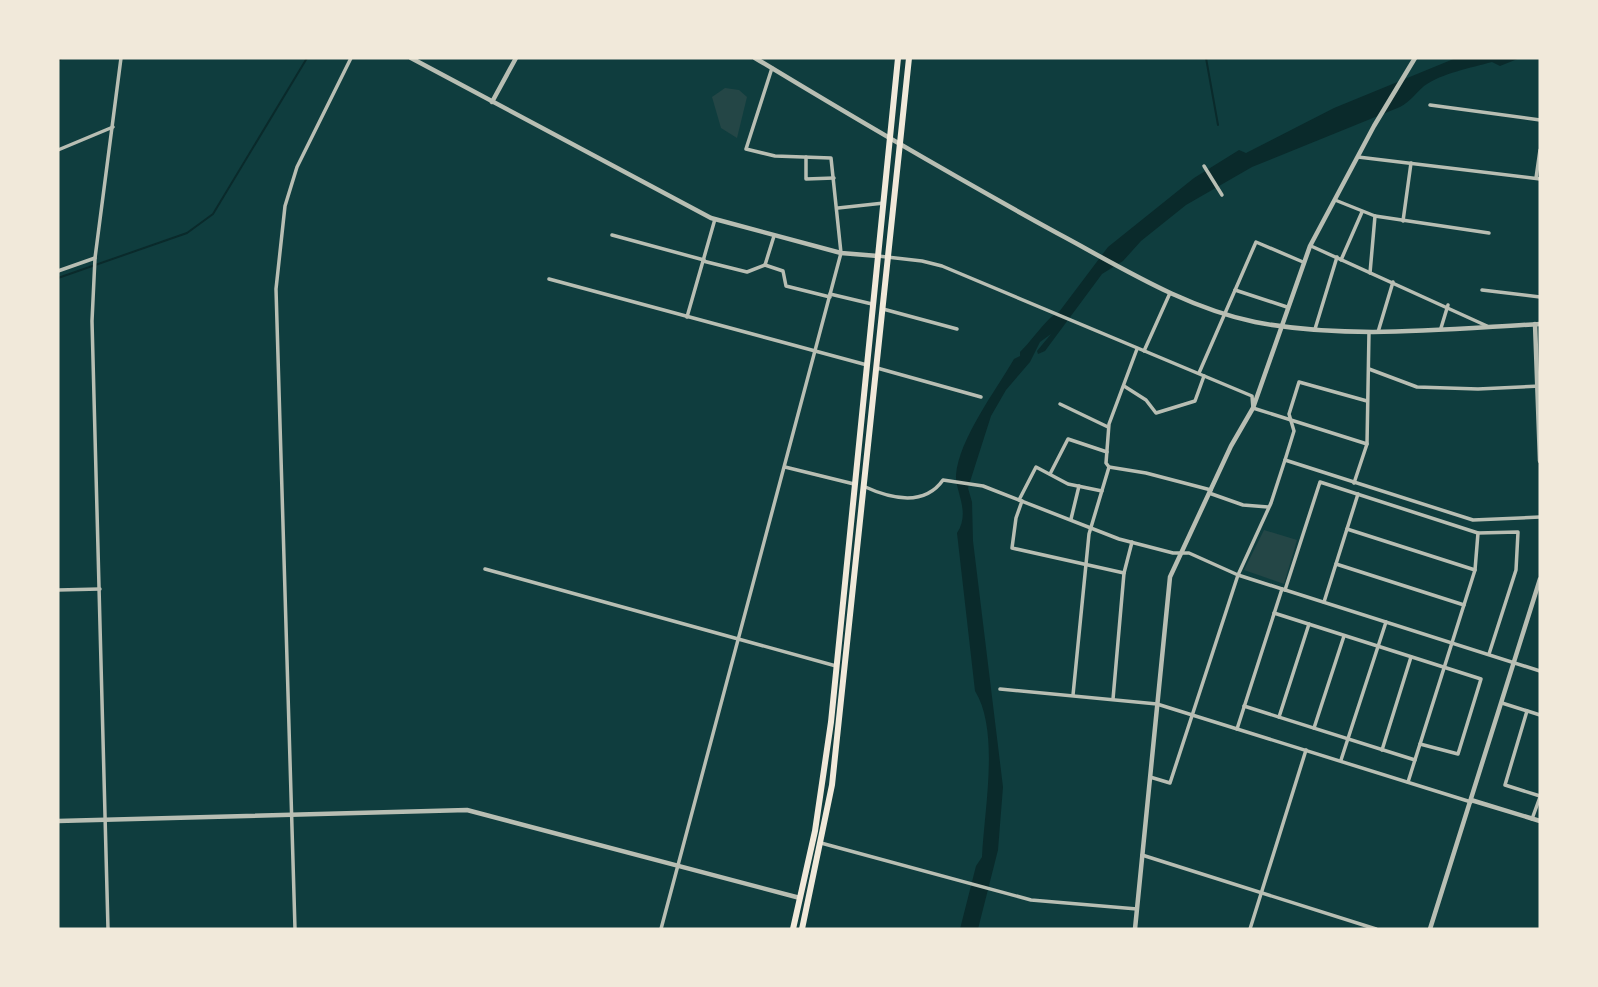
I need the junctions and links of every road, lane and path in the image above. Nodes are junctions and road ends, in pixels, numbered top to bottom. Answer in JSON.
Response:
{"nodes":[{"id":1,"x":121,"y":58,"type":"edge"},
{"id":2,"x":351,"y":58,"type":"edge"},
{"id":3,"x":411,"y":58,"type":"edge"},
{"id":4,"x":516,"y":58,"type":"edge"},
{"id":5,"x":755,"y":58,"type":"edge"},
{"id":6,"x":898,"y":58,"type":"edge"},
{"id":7,"x":909,"y":58,"type":"edge"},
{"id":8,"x":1415,"y":58,"type":"edge"},
{"id":9,"x":772,"y":68,"type":"junction"},
{"id":10,"x":492,"y":102,"type":"junction"},
{"id":11,"x":1430,"y":104,"type":"dead end"},
{"id":12,"x":1540,"y":120,"type":"edge"},
{"id":13,"x":113,"y":127,"type":"junction"},
{"id":14,"x":890,"y":140,"type":"junction"},
{"id":15,"x":900,"y":147,"type":"junction"},
{"id":16,"x":58,"y":150,"type":"edge"},
{"id":17,"x":1540,"y":150,"type":"edge"},
{"id":18,"x":1358,"y":157,"type":"junction"},
{"id":19,"x":806,"y":158,"type":"junction"},
{"id":20,"x":1411,"y":163,"type":"junction"},
{"id":21,"x":1204,"y":166,"type":"dead end"},
{"id":22,"x":834,"y":178,"type":"junction"},
{"id":23,"x":1538,"y":178,"type":"edge"},
{"id":24,"x":1222,"y":194,"type":"dead end"},
{"id":25,"x":1333,"y":199,"type":"junction"},
{"id":26,"x":884,"y":203,"type":"junction"},
{"id":27,"x":838,"y":208,"type":"junction"},
{"id":28,"x":1362,"y":212,"type":"junction"},
{"id":29,"x":1375,"y":216,"type":"junction"},
{"id":30,"x":715,"y":219,"type":"junction"},
{"id":31,"x":1403,"y":221,"type":"junction"},
{"id":32,"x":1489,"y":233,"type":"dead end"},
{"id":33,"x":612,"y":235,"type":"dead end"},
{"id":34,"x":774,"y":236,"type":"junction"},
{"id":35,"x":1310,"y":246,"type":"junction"},
{"id":36,"x":841,"y":253,"type":"junction"},
{"id":37,"x":878,"y":257,"type":"junction"},
{"id":38,"x":96,"y":258,"type":"junction"},
{"id":39,"x":888,"y":258,"type":"junction"},
{"id":40,"x":1339,"y":259,"type":"junction"},
{"id":41,"x":704,"y":261,"type":"junction"},
{"id":42,"x":1303,"y":262,"type":"junction"},
{"id":43,"x":765,"y":265,"type":"junction"},
{"id":44,"x":58,"y":271,"type":"edge"},
{"id":45,"x":1370,"y":273,"type":"junction"},
{"id":46,"x":549,"y":279,"type":"dead end"},
{"id":47,"x":1393,"y":282,"type":"junction"},
{"id":48,"x":1235,"y":290,"type":"junction"},
{"id":49,"x":1482,"y":290,"type":"dead end"},
{"id":50,"x":1170,"y":293,"type":"junction"},
{"id":51,"x":830,"y":295,"type":"junction"},
{"id":52,"x":1540,"y":297,"type":"edge"},
{"id":53,"x":873,"y":304,"type":"junction"},
{"id":54,"x":1448,"y":305,"type":"junction"},
{"id":55,"x":1287,"y":307,"type":"junction"},
{"id":56,"x":883,"y":309,"type":"junction"},
{"id":57,"x":1224,"y":313,"type":"junction"},
{"id":58,"x":687,"y":317,"type":"junction"},
{"id":59,"x":1537,"y":324,"type":"edge"},
{"id":60,"x":1282,"y":326,"type":"junction"},
{"id":61,"x":1487,"y":326,"type":"junction"},
{"id":62,"x":1441,"y":328,"type":"junction"},
{"id":63,"x":957,"y":329,"type":"dead end"},
{"id":64,"x":1315,"y":331,"type":"junction"},
{"id":65,"x":1369,"y":332,"type":"junction"},
{"id":66,"x":1378,"y":332,"type":"junction"},
{"id":67,"x":1138,"y":349,"type":"junction"},
{"id":68,"x":1144,"y":351,"type":"junction"},
{"id":69,"x":814,"y":352,"type":"junction"},
{"id":70,"x":867,"y":365,"type":"junction"},
{"id":71,"x":877,"y":368,"type":"junction"},
{"id":72,"x":1369,"y":369,"type":"junction"},
{"id":73,"x":1198,"y":373,"type":"junction"},
{"id":74,"x":1204,"y":375,"type":"junction"},
{"id":75,"x":1125,"y":386,"type":"junction"},
{"id":76,"x":1538,"y":386,"type":"edge"},
{"id":77,"x":981,"y":397,"type":"dead end"},
{"id":78,"x":1367,"y":401,"type":"junction"},
{"id":79,"x":1060,"y":404,"type":"dead end"},
{"id":80,"x":1253,"y":408,"type":"junction"},
{"id":81,"x":1293,"y":421,"type":"junction"},
{"id":82,"x":1108,"y":427,"type":"junction"},
{"id":83,"x":1367,"y":444,"type":"junction"},
{"id":84,"x":1107,"y":452,"type":"junction"},
{"id":85,"x":1285,"y":460,"type":"junction"},
{"id":86,"x":1540,"y":461,"type":"edge"},
{"id":87,"x":785,"y":467,"type":"junction"},
{"id":88,"x":1109,"y":467,"type":"junction"},
{"id":89,"x":1050,"y":474,"type":"junction"},
{"id":90,"x":1354,"y":483,"type":"junction"},
{"id":91,"x":855,"y":484,"type":"junction"},
{"id":92,"x":863,"y":486,"type":"junction"},
{"id":93,"x":1079,"y":486,"type":"junction"},
{"id":94,"x":1102,"y":491,"type":"junction"},
{"id":95,"x":1210,"y":492,"type":"junction"},
{"id":96,"x":1358,"y":494,"type":"junction"},
{"id":97,"x":1020,"y":500,"type":"junction"},
{"id":98,"x":1269,"y":507,"type":"junction"},
{"id":99,"x":1540,"y":517,"type":"edge"},
{"id":100,"x":1072,"y":519,"type":"junction"},
{"id":101,"x":1091,"y":529,"type":"junction"},
{"id":102,"x":1347,"y":529,"type":"junction"},
{"id":103,"x":1478,"y":533,"type":"junction"},
{"id":104,"x":1132,"y":542,"type":"junction"},
{"id":105,"x":1181,"y":553,"type":"junction"},
{"id":106,"x":1336,"y":564,"type":"junction"},
{"id":107,"x":1085,"y":566,"type":"junction"},
{"id":108,"x":485,"y":569,"type":"dead end"},
{"id":109,"x":1475,"y":570,"type":"junction"},
{"id":110,"x":1124,"y":573,"type":"junction"},
{"id":111,"x":1238,"y":575,"type":"junction"},
{"id":112,"x":1540,"y":579,"type":"edge"},
{"id":113,"x":100,"y":589,"type":"junction"},
{"id":114,"x":58,"y":590,"type":"edge"},
{"id":115,"x":1283,"y":590,"type":"junction"},
{"id":116,"x":1324,"y":603,"type":"junction"},
{"id":117,"x":1464,"y":606,"type":"junction"},
{"id":118,"x":1274,"y":613,"type":"junction"},
{"id":119,"x":1386,"y":622,"type":"junction"},
{"id":120,"x":1309,"y":624,"type":"junction"},
{"id":121,"x":1344,"y":636,"type":"junction"},
{"id":122,"x":738,"y":637,"type":"junction"},
{"id":123,"x":1452,"y":643,"type":"junction"},
{"id":124,"x":1378,"y":646,"type":"junction"},
{"id":125,"x":1489,"y":655,"type":"junction"},
{"id":126,"x":1411,"y":657,"type":"junction"},
{"id":127,"x":1514,"y":663,"type":"junction"},
{"id":128,"x":836,"y":666,"type":"junction"},
{"id":129,"x":1444,"y":667,"type":"junction"},
{"id":130,"x":1540,"y":671,"type":"edge"},
{"id":131,"x":1000,"y":689,"type":"dead end"},
{"id":132,"x":1073,"y":695,"type":"junction"},
{"id":133,"x":1113,"y":699,"type":"junction"},
{"id":134,"x":1157,"y":704,"type":"junction"},
{"id":135,"x":1502,"y":704,"type":"junction"},
{"id":136,"x":1244,"y":706,"type":"junction"},
{"id":137,"x":1527,"y":711,"type":"junction"},
{"id":138,"x":1540,"y":715,"type":"edge"},
{"id":139,"x":1194,"y":716,"type":"junction"},
{"id":140,"x":1279,"y":717,"type":"junction"},
{"id":141,"x":1314,"y":728,"type":"junction"},
{"id":142,"x":1237,"y":729,"type":"junction"},
{"id":143,"x":1348,"y":739,"type":"junction"},
{"id":144,"x":1420,"y":744,"type":"junction"},
{"id":145,"x":1306,"y":750,"type":"junction"},
{"id":146,"x":1382,"y":750,"type":"junction"},
{"id":147,"x":1415,"y":760,"type":"junction"},
{"id":148,"x":1340,"y":761,"type":"junction"},
{"id":149,"x":1150,"y":777,"type":"junction"},
{"id":150,"x":1408,"y":782,"type":"junction"},
{"id":151,"x":1540,"y":796,"type":"edge"},
{"id":152,"x":1471,"y":801,"type":"junction"},
{"id":153,"x":291,"y":814,"type":"junction"},
{"id":154,"x":106,"y":819,"type":"junction"},
{"id":155,"x":1532,"y":819,"type":"junction"},
{"id":156,"x":58,"y":821,"type":"edge"},
{"id":157,"x":1540,"y":821,"type":"edge"},
{"id":158,"x":821,"y":843,"type":"junction"},
{"id":159,"x":1142,"y":855,"type":"junction"},
{"id":160,"x":678,"y":866,"type":"junction"},
{"id":161,"x":1261,"y":893,"type":"junction"},
{"id":162,"x":800,"y":898,"type":"junction"},
{"id":163,"x":1137,"y":909,"type":"junction"},
{"id":164,"x":108,"y":929,"type":"edge"},
{"id":165,"x":295,"y":929,"type":"edge"},
{"id":166,"x":661,"y":929,"type":"edge"},
{"id":167,"x":793,"y":929,"type":"edge"},
{"id":168,"x":802,"y":929,"type":"edge"},
{"id":169,"x":1135,"y":929,"type":"edge"},
{"id":170,"x":1250,"y":929,"type":"edge"},
{"id":171,"x":1376,"y":929,"type":"edge"},
{"id":172,"x":1430,"y":929,"type":"edge"}],
"edges":[{"from":1,"to":13,"type":"street"},
{"from":2,"to":153,"type":"street"},
{"from":3,"to":10,"type":"street"},
{"from":4,"to":10,"type":"street"},
{"from":5,"to":9,"type":"street"},
{"from":6,"to":14,"type":"highway"},
{"from":7,"to":15,"type":"highway"},
{"from":8,"to":18,"type":"street"},
{"from":9,"to":14,"type":"street"},
{"from":9,"to":19,"type":"street"},
{"from":10,"to":30,"type":"street"},
{"from":11,"to":12,"type":"street"},
{"from":13,"to":16,"type":"street"},
{"from":13,"to":38,"type":"street"},
{"from":14,"to":15,"type":"street"},
{"from":14,"to":26,"type":"highway"},
{"from":15,"to":39,"type":"highway"},
{"from":15,"to":50,"type":"street"},
{"from":17,"to":23,"type":"street"},
{"from":18,"to":20,"type":"street"},
{"from":18,"to":25,"type":"street"},
{"from":19,"to":22,"type":"street"},
{"from":19,"to":22,"type":"street"},
{"from":20,"to":23,"type":"street"},
{"from":20,"to":31,"type":"street"},
{"from":21,"to":24,"type":"street"},
{"from":22,"to":27,"type":"street"},
{"from":25,"to":28,"type":"street"},
{"from":25,"to":35,"type":"street"},
{"from":26,"to":27,"type":"street"},
{"from":26,"to":37,"type":"highway"},
{"from":27,"to":36,"type":"street"},
{"from":28,"to":29,"type":"street"},
{"from":28,"to":40,"type":"street"},
{"from":29,"to":31,"type":"street"},
{"from":29,"to":45,"type":"street"},
{"from":30,"to":34,"type":"street"},
{"from":30,"to":41,"type":"street"},
{"from":31,"to":32,"type":"street"},
{"from":33,"to":41,"type":"street"},
{"from":34,"to":36,"type":"street"},
{"from":34,"to":43,"type":"street"},
{"from":35,"to":40,"type":"street"},
{"from":35,"to":42,"type":"street"},
{"from":36,"to":37,"type":"street"},
{"from":36,"to":51,"type":"street"},
{"from":37,"to":39,"type":"street"},
{"from":37,"to":53,"type":"highway"},
{"from":38,"to":44,"type":"street"},
{"from":38,"to":113,"type":"street"},
{"from":39,"to":56,"type":"highway"},
{"from":39,"to":67,"type":"street"},
{"from":40,"to":45,"type":"street"},
{"from":40,"to":64,"type":"street"},
{"from":41,"to":43,"type":"street"},
{"from":41,"to":58,"type":"street"},
{"from":42,"to":48,"type":"street"},
{"from":42,"to":55,"type":"street"},
{"from":43,"to":51,"type":"street"},
{"from":45,"to":47,"type":"street"},
{"from":46,"to":58,"type":"street"},
{"from":47,"to":54,"type":"street"},
{"from":47,"to":66,"type":"street"},
{"from":48,"to":55,"type":"street"},
{"from":48,"to":57,"type":"street"},
{"from":49,"to":52,"type":"street"},
{"from":50,"to":57,"type":"street"},
{"from":50,"to":68,"type":"street"},
{"from":51,"to":53,"type":"street"},
{"from":51,"to":69,"type":"street"},
{"from":53,"to":70,"type":"highway"},
{"from":54,"to":61,"type":"street"},
{"from":54,"to":62,"type":"street"},
{"from":55,"to":60,"type":"street"},
{"from":56,"to":63,"type":"street"},
{"from":56,"to":71,"type":"highway"},
{"from":57,"to":60,"type":"street"},
{"from":57,"to":73,"type":"street"},
{"from":58,"to":69,"type":"street"},
{"from":59,"to":61,"type":"street"},
{"from":59,"to":76,"type":"street"},
{"from":60,"to":64,"type":"street"},
{"from":60,"to":80,"type":"street"},
{"from":61,"to":62,"type":"street"},
{"from":62,"to":66,"type":"street"},
{"from":64,"to":65,"type":"street"},
{"from":65,"to":66,"type":"street"},
{"from":65,"to":72,"type":"street"},
{"from":67,"to":68,"type":"street"},
{"from":67,"to":75,"type":"street"},
{"from":68,"to":73,"type":"street"},
{"from":69,"to":70,"type":"street"},
{"from":69,"to":87,"type":"street"},
{"from":70,"to":91,"type":"highway"},
{"from":71,"to":77,"type":"street"},
{"from":71,"to":92,"type":"highway"},
{"from":72,"to":76,"type":"street"},
{"from":72,"to":78,"type":"street"},
{"from":73,"to":74,"type":"street"},
{"from":74,"to":75,"type":"street"},
{"from":74,"to":80,"type":"street"},
{"from":75,"to":82,"type":"street"},
{"from":76,"to":86,"type":"street"},
{"from":78,"to":81,"type":"street"},
{"from":78,"to":83,"type":"street"},
{"from":79,"to":82,"type":"street"},
{"from":80,"to":81,"type":"street"},
{"from":80,"to":95,"type":"street"},
{"from":81,"to":83,"type":"street"},
{"from":81,"to":85,"type":"street"},
{"from":82,"to":84,"type":"street"},
{"from":83,"to":90,"type":"street"},
{"from":84,"to":88,"type":"street"},
{"from":84,"to":89,"type":"street"},
{"from":85,"to":90,"type":"street"},
{"from":85,"to":98,"type":"street"},
{"from":87,"to":91,"type":"street"},
{"from":87,"to":122,"type":"street"},
{"from":88,"to":94,"type":"street"},
{"from":88,"to":95,"type":"street"},
{"from":89,"to":93,"type":"street"},
{"from":89,"to":97,"type":"street"},
{"from":90,"to":99,"type":"street"},
{"from":91,"to":128,"type":"highway"},
{"from":92,"to":97,"type":"street"},
{"from":92,"to":158,"type":"highway"},
{"from":93,"to":94,"type":"street"},
{"from":93,"to":100,"type":"street"},
{"from":94,"to":101,"type":"street"},
{"from":95,"to":98,"type":"street"},
{"from":95,"to":105,"type":"street"},
{"from":96,"to":102,"type":"street"},
{"from":96,"to":103,"type":"street"},
{"from":96,"to":115,"type":"street"},
{"from":97,"to":100,"type":"street"},
{"from":97,"to":107,"type":"street"},
{"from":98,"to":111,"type":"street"},
{"from":100,"to":101,"type":"street"},
{"from":101,"to":104,"type":"street"},
{"from":101,"to":107,"type":"street"},
{"from":102,"to":106,"type":"street"},
{"from":102,"to":109,"type":"street"},
{"from":103,"to":109,"type":"street"},
{"from":103,"to":125,"type":"street"},
{"from":104,"to":105,"type":"street"},
{"from":104,"to":110,"type":"street"},
{"from":105,"to":111,"type":"street"},
{"from":105,"to":134,"type":"street"},
{"from":106,"to":116,"type":"street"},
{"from":106,"to":117,"type":"street"},
{"from":107,"to":110,"type":"street"},
{"from":107,"to":132,"type":"street"},
{"from":108,"to":122,"type":"street"},
{"from":109,"to":117,"type":"street"},
{"from":110,"to":133,"type":"street"},
{"from":111,"to":115,"type":"street"},
{"from":111,"to":139,"type":"street"},
{"from":112,"to":127,"type":"street"},
{"from":113,"to":114,"type":"street"},
{"from":113,"to":154,"type":"street"},
{"from":115,"to":116,"type":"street"},
{"from":115,"to":118,"type":"street"},
{"from":116,"to":119,"type":"street"},
{"from":117,"to":123,"type":"street"},
{"from":118,"to":120,"type":"street"},
{"from":118,"to":136,"type":"street"},
{"from":119,"to":123,"type":"street"},
{"from":119,"to":124,"type":"street"},
{"from":120,"to":121,"type":"street"},
{"from":120,"to":140,"type":"street"},
{"from":121,"to":124,"type":"street"},
{"from":121,"to":141,"type":"street"},
{"from":122,"to":128,"type":"street"},
{"from":122,"to":160,"type":"street"},
{"from":123,"to":125,"type":"street"},
{"from":123,"to":129,"type":"street"},
{"from":124,"to":126,"type":"street"},
{"from":124,"to":143,"type":"street"},
{"from":125,"to":127,"type":"street"},
{"from":126,"to":129,"type":"street"},
{"from":126,"to":146,"type":"street"},
{"from":127,"to":130,"type":"street"},
{"from":127,"to":135,"type":"street"},
{"from":128,"to":162,"type":"highway"},
{"from":129,"to":144,"type":"street"},
{"from":129,"to":144,"type":"street"},
{"from":131,"to":132,"type":"street"},
{"from":132,"to":133,"type":"street"},
{"from":133,"to":134,"type":"street"},
{"from":134,"to":139,"type":"street"},
{"from":134,"to":149,"type":"street"},
{"from":135,"to":137,"type":"street"},
{"from":135,"to":152,"type":"street"},
{"from":136,"to":140,"type":"street"},
{"from":136,"to":142,"type":"street"},
{"from":137,"to":138,"type":"street"},
{"from":137,"to":151,"type":"street"},
{"from":139,"to":142,"type":"street"},
{"from":139,"to":149,"type":"street"},
{"from":140,"to":141,"type":"street"},
{"from":141,"to":143,"type":"street"},
{"from":142,"to":145,"type":"street"},
{"from":143,"to":146,"type":"street"},
{"from":143,"to":148,"type":"street"},
{"from":144,"to":147,"type":"street"},
{"from":145,"to":148,"type":"street"},
{"from":145,"to":161,"type":"street"},
{"from":146,"to":147,"type":"street"},
{"from":147,"to":150,"type":"street"},
{"from":148,"to":150,"type":"street"},
{"from":149,"to":159,"type":"street"},
{"from":150,"to":152,"type":"street"},
{"from":151,"to":155,"type":"street"},
{"from":152,"to":155,"type":"street"},
{"from":152,"to":172,"type":"street"},
{"from":153,"to":154,"type":"street"},
{"from":153,"to":160,"type":"street"},
{"from":153,"to":165,"type":"street"},
{"from":154,"to":156,"type":"street"},
{"from":154,"to":164,"type":"street"},
{"from":155,"to":157,"type":"street"},
{"from":158,"to":163,"type":"street"},
{"from":158,"to":168,"type":"highway"},
{"from":159,"to":161,"type":"street"},
{"from":159,"to":163,"type":"street"},
{"from":160,"to":162,"type":"street"},
{"from":160,"to":166,"type":"street"},
{"from":161,"to":170,"type":"street"},
{"from":161,"to":171,"type":"street"},
{"from":162,"to":167,"type":"highway"},
{"from":163,"to":169,"type":"street"}]}
